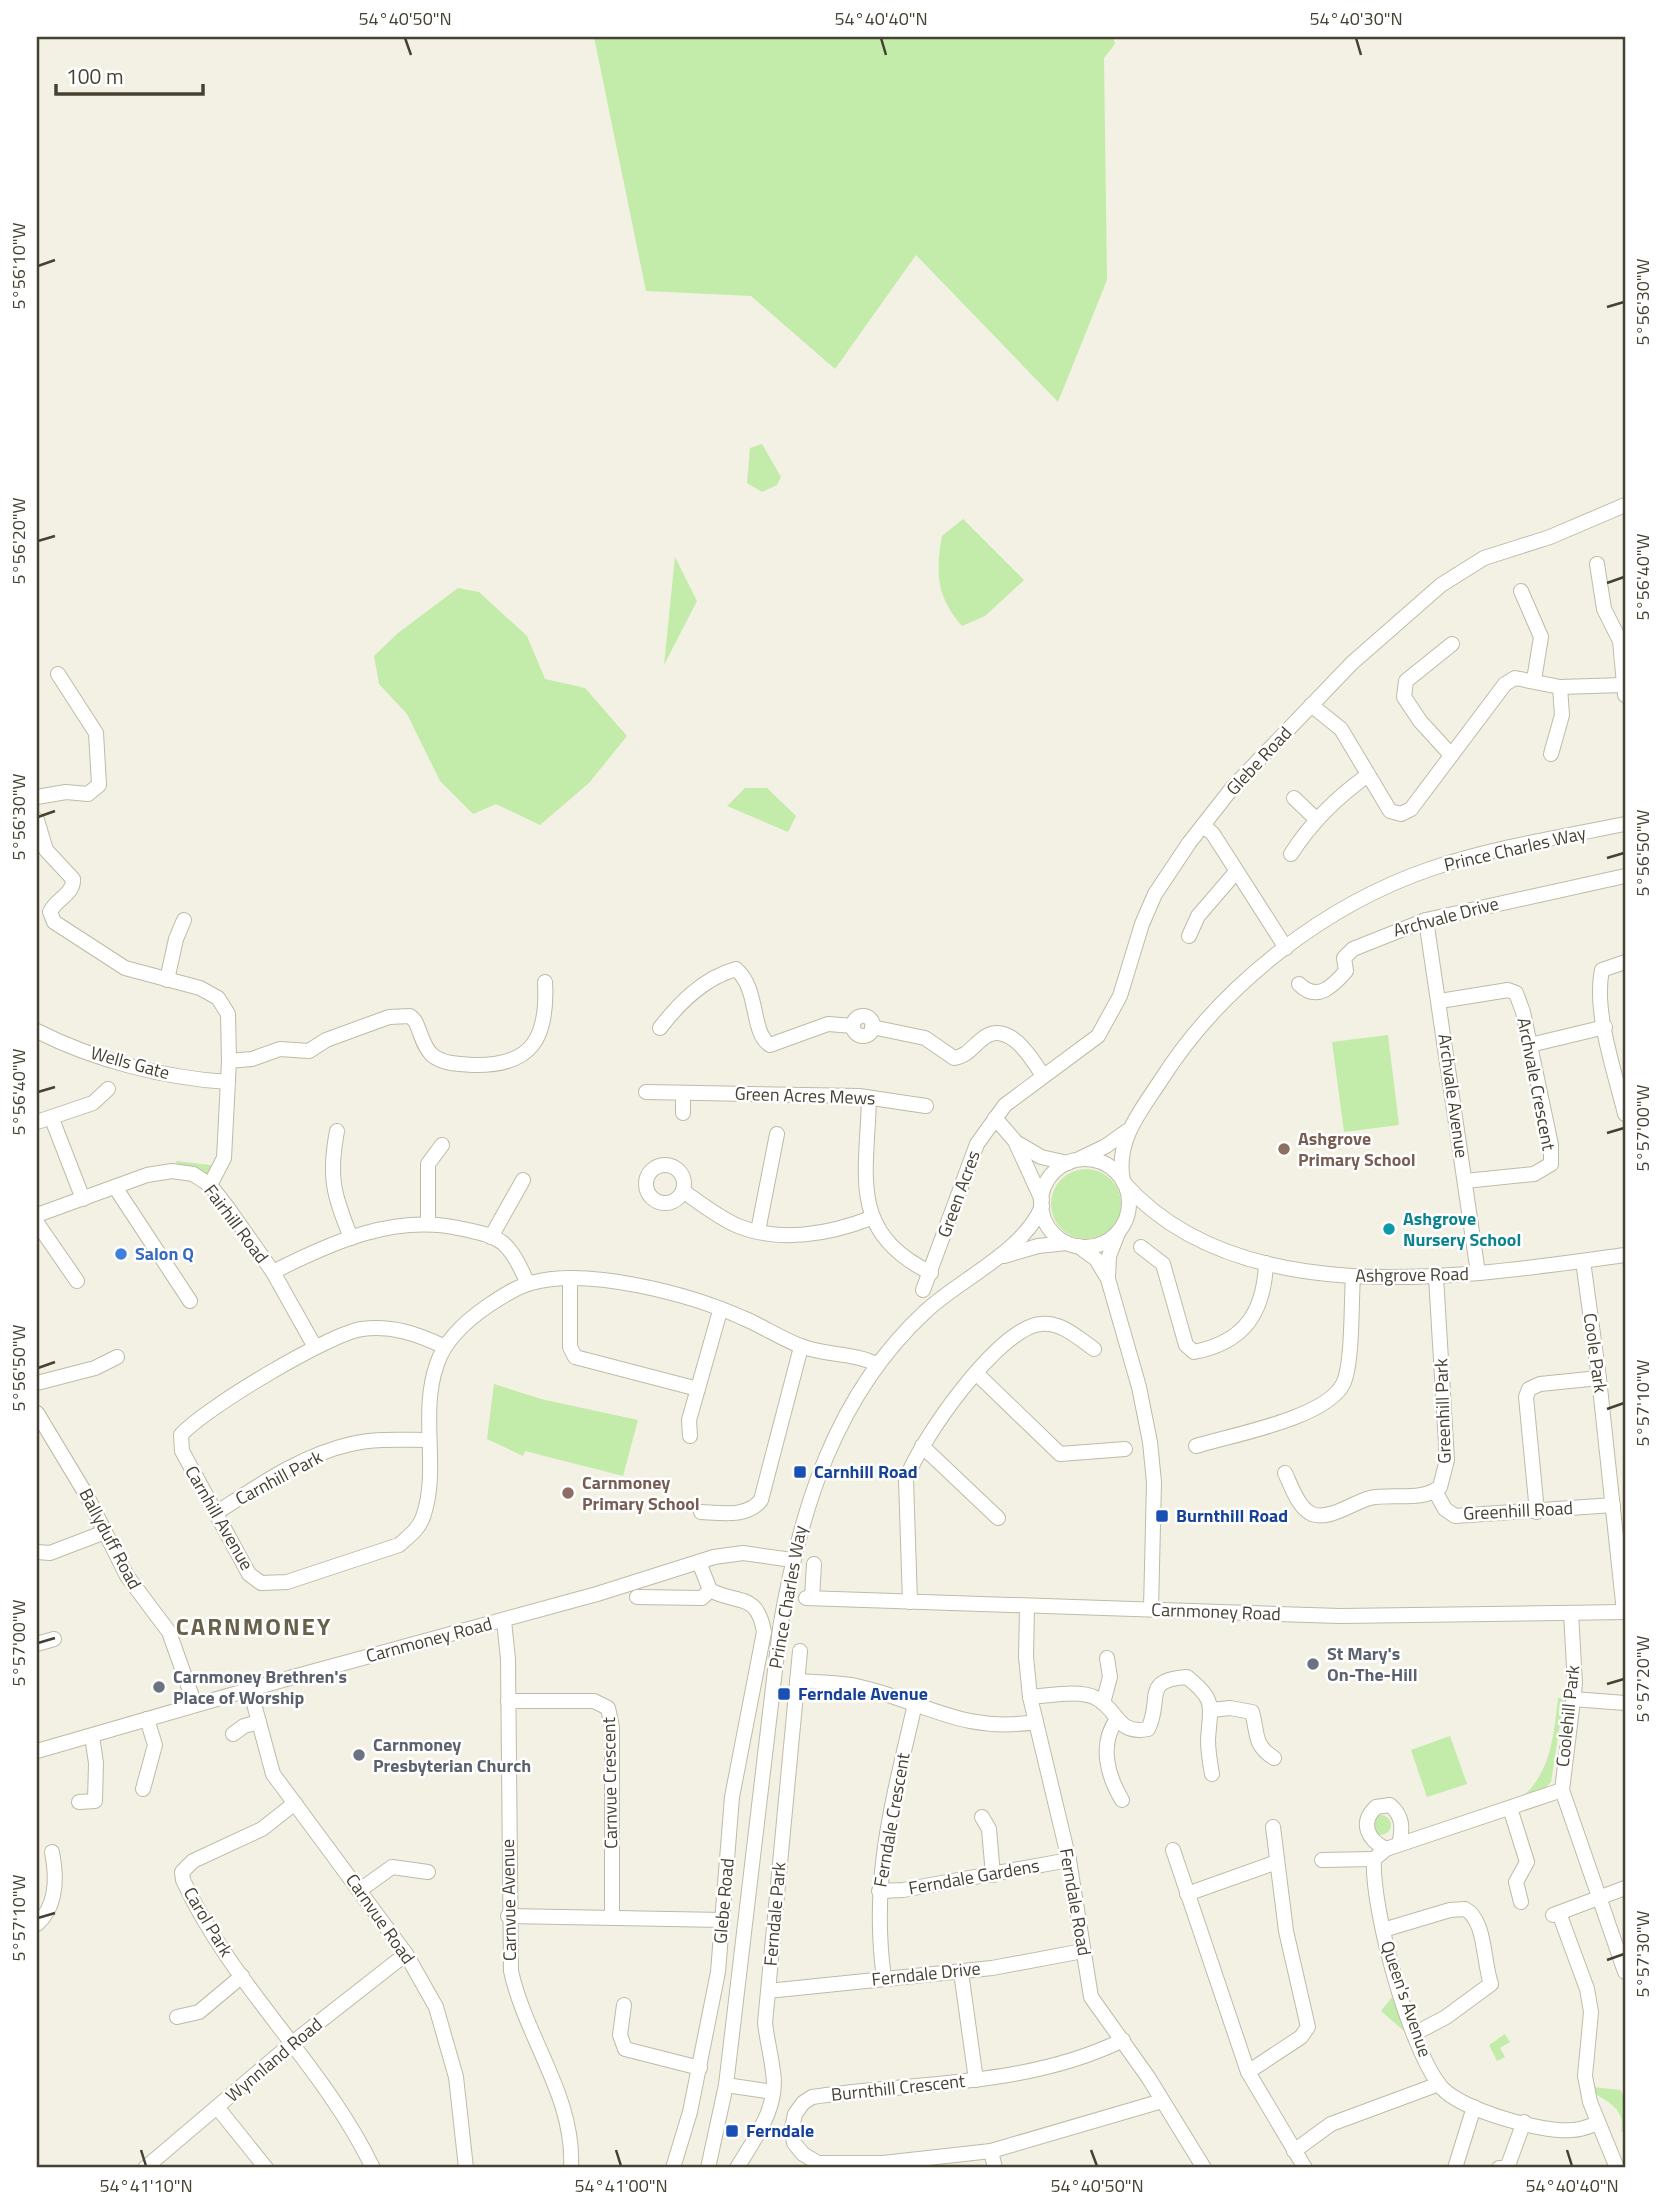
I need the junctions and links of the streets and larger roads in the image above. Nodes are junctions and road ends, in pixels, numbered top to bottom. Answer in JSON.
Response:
{"nodes":[{"id":1,"x":1625,"y":505,"type":"edge"},
{"id":2,"x":1597,"y":564,"type":"dead end"},
{"id":3,"x":1521,"y":591,"type":"dead end"},
{"id":4,"x":1452,"y":644,"type":"dead end"},
{"id":5,"x":56,"y":674,"type":"dead end"},
{"id":6,"x":1534,"y":680,"type":"junction"},
{"id":7,"x":1560,"y":687,"type":"junction"},
{"id":8,"x":1624,"y":690,"type":"edge"},
{"id":9,"x":1311,"y":705,"type":"junction"},
{"id":10,"x":1551,"y":754,"type":"dead end"},
{"id":11,"x":1451,"y":755,"type":"junction"},
{"id":12,"x":1368,"y":775,"type":"junction"},
{"id":13,"x":37,"y":797,"type":"edge"},
{"id":14,"x":1294,"y":798,"type":"dead end"},
{"id":15,"x":1316,"y":819,"type":"junction"},
{"id":16,"x":1625,"y":824,"type":"edge"},
{"id":17,"x":1203,"y":825,"type":"junction"},
{"id":18,"x":38,"y":828,"type":"edge"},
{"id":19,"x":1292,"y":854,"type":"dead end"},
{"id":20,"x":1236,"y":873,"type":"junction"},
{"id":21,"x":1625,"y":876,"type":"edge"},
{"id":22,"x":184,"y":920,"type":"dead end"},
{"id":23,"x":1426,"y":920,"type":"junction"},
{"id":24,"x":1189,"y":936,"type":"dead end"},
{"id":25,"x":1286,"y":948,"type":"junction"},
{"id":26,"x":1625,"y":962,"type":"edge"},
{"id":27,"x":167,"y":980,"type":"junction"},
{"id":28,"x":545,"y":982,"type":"dead end"},
{"id":29,"x":1299,"y":984,"type":"dead end"},
{"id":30,"x":1440,"y":1001,"type":"junction"},
{"id":31,"x":1605,"y":1027,"type":"junction"},
{"id":32,"x":660,"y":1028,"type":"dead end"},
{"id":33,"x":37,"y":1031,"type":"edge"},
{"id":34,"x":1530,"y":1045,"type":"junction"},
{"id":35,"x":229,"y":1060,"type":"junction"},
{"id":36,"x":1044,"y":1076,"type":"junction"},
{"id":37,"x":228,"y":1082,"type":"junction"},
{"id":38,"x":108,"y":1088,"type":"dead end"},
{"id":39,"x":646,"y":1092,"type":"dead end"},
{"id":40,"x":683,"y":1093,"type":"junction"},
{"id":41,"x":869,"y":1098,"type":"junction"},
{"id":42,"x":926,"y":1106,"type":"dead end"},
{"id":43,"x":683,"y":1113,"type":"dead end"},
{"id":44,"x":1625,"y":1114,"type":"edge"},
{"id":45,"x":995,"y":1118,"type":"junction"},
{"id":46,"x":52,"y":1119,"type":"junction"},
{"id":47,"x":37,"y":1122,"type":"edge"},
{"id":48,"x":1130,"y":1127,"type":"junction"},
{"id":49,"x":337,"y":1131,"type":"dead end"},
{"id":50,"x":777,"y":1134,"type":"dead end"},
{"id":51,"x":1015,"y":1141,"type":"junction"},
{"id":52,"x":442,"y":1145,"type":"dead end"},
{"id":53,"x":1070,"y":1162,"type":"junction"},
{"id":54,"x":523,"y":1180,"type":"dead end"},
{"id":55,"x":1465,"y":1181,"type":"junction"},
{"id":56,"x":1124,"y":1182,"type":"junction"},
{"id":57,"x":210,"y":1185,"type":"junction"},
{"id":58,"x":115,"y":1186,"type":"junction"},
{"id":59,"x":683,"y":1191,"type":"dead end"},
{"id":60,"x":83,"y":1199,"type":"junction"},
{"id":61,"x":1042,"y":1203,"type":"junction"},
{"id":62,"x":37,"y":1216,"type":"edge"},
{"id":63,"x":871,"y":1218,"type":"junction"},
{"id":64,"x":1165,"y":1220,"type":"junction"},
{"id":65,"x":37,"y":1223,"type":"edge"},
{"id":66,"x":428,"y":1224,"type":"junction"},
{"id":67,"x":1119,"y":1230,"type":"junction"},
{"id":68,"x":758,"y":1231,"type":"junction"},
{"id":69,"x":491,"y":1237,"type":"junction"},
{"id":70,"x":351,"y":1238,"type":"junction"},
{"id":71,"x":1073,"y":1245,"type":"junction"},
{"id":72,"x":1141,"y":1247,"type":"dead end"},
{"id":73,"x":1625,"y":1255,"type":"edge"},
{"id":74,"x":993,"y":1259,"type":"junction"},
{"id":75,"x":1583,"y":1261,"type":"junction"},
{"id":76,"x":1266,"y":1263,"type":"junction"},
{"id":77,"x":273,"y":1272,"type":"junction"},
{"id":78,"x":931,"y":1273,"type":"junction"},
{"id":79,"x":1478,"y":1273,"type":"junction"},
{"id":80,"x":1353,"y":1277,"type":"junction"},
{"id":81,"x":1436,"y":1277,"type":"junction"},
{"id":82,"x":570,"y":1279,"type":"junction"},
{"id":83,"x":1108,"y":1279,"type":"junction"},
{"id":84,"x":77,"y":1281,"type":"dead end"},
{"id":85,"x":528,"y":1284,"type":"junction"},
{"id":86,"x":923,"y":1290,"type":"dead end"},
{"id":87,"x":190,"y":1301,"type":"dead end"},
{"id":88,"x":720,"y":1311,"type":"junction"},
{"id":89,"x":315,"y":1347,"type":"junction"},
{"id":90,"x":445,"y":1347,"type":"junction"},
{"id":91,"x":801,"y":1347,"type":"junction"},
{"id":92,"x":1094,"y":1349,"type":"dead end"},
{"id":93,"x":117,"y":1357,"type":"dead end"},
{"id":94,"x":878,"y":1365,"type":"junction"},
{"id":95,"x":977,"y":1374,"type":"junction"},
{"id":96,"x":1600,"y":1378,"type":"junction"},
{"id":97,"x":37,"y":1383,"type":"edge"},
{"id":98,"x":698,"y":1389,"type":"junction"},
{"id":99,"x":37,"y":1413,"type":"edge"},
{"id":100,"x":690,"y":1436,"type":"dead end"},
{"id":101,"x":428,"y":1440,"type":"junction"},
{"id":102,"x":922,"y":1446,"type":"junction"},
{"id":103,"x":1196,"y":1446,"type":"dead end"},
{"id":104,"x":1125,"y":1449,"type":"dead end"},
{"id":105,"x":1285,"y":1473,"type":"dead end"},
{"id":106,"x":1435,"y":1491,"type":"junction"},
{"id":107,"x":1613,"y":1505,"type":"junction"},
{"id":108,"x":701,"y":1512,"type":"dead end"},
{"id":109,"x":1537,"y":1512,"type":"junction"},
{"id":110,"x":216,"y":1513,"type":"junction"},
{"id":111,"x":998,"y":1518,"type":"dead end"},
{"id":112,"x":106,"y":1532,"type":"junction"},
{"id":113,"x":37,"y":1552,"type":"edge"},
{"id":114,"x":792,"y":1560,"type":"junction"},
{"id":115,"x":699,"y":1562,"type":"junction"},
{"id":116,"x":814,"y":1564,"type":"dead end"},
{"id":117,"x":710,"y":1591,"type":"junction"},
{"id":118,"x":637,"y":1597,"type":"dead end"},
{"id":119,"x":910,"y":1602,"type":"junction"},
{"id":120,"x":1027,"y":1606,"type":"junction"},
{"id":121,"x":1151,"y":1609,"type":"junction"},
{"id":122,"x":1624,"y":1612,"type":"edge"},
{"id":123,"x":1571,"y":1613,"type":"junction"},
{"id":124,"x":504,"y":1620,"type":"junction"},
{"id":125,"x":54,"y":1639,"type":"dead end"},
{"id":126,"x":37,"y":1644,"type":"edge"},
{"id":127,"x":800,"y":1651,"type":"dead end"},
{"id":128,"x":1107,"y":1658,"type":"dead end"},
{"id":129,"x":797,"y":1681,"type":"junction"},
{"id":130,"x":250,"y":1689,"type":"junction"},
{"id":131,"x":1030,"y":1697,"type":"junction"},
{"id":132,"x":1573,"y":1699,"type":"junction"},
{"id":133,"x":508,"y":1701,"type":"junction"},
{"id":134,"x":1103,"y":1703,"type":"junction"},
{"id":135,"x":1625,"y":1703,"type":"edge"},
{"id":136,"x":195,"y":1704,"type":"junction"},
{"id":137,"x":915,"y":1704,"type":"junction"},
{"id":138,"x":1212,"y":1710,"type":"junction"},
{"id":139,"x":147,"y":1719,"type":"junction"},
{"id":140,"x":1117,"y":1719,"type":"junction"},
{"id":141,"x":259,"y":1722,"type":"junction"},
{"id":142,"x":1036,"y":1722,"type":"junction"},
{"id":143,"x":233,"y":1734,"type":"dead end"},
{"id":144,"x":92,"y":1735,"type":"junction"},
{"id":145,"x":37,"y":1751,"type":"edge"},
{"id":146,"x":1274,"y":1758,"type":"dead end"},
{"id":147,"x":1212,"y":1774,"type":"dead end"},
{"id":148,"x":144,"y":1789,"type":"dead end"},
{"id":149,"x":1562,"y":1790,"type":"junction"},
{"id":150,"x":1122,"y":1800,"type":"dead end"},
{"id":151,"x":79,"y":1802,"type":"dead end"},
{"id":152,"x":295,"y":1803,"type":"junction"},
{"id":153,"x":1510,"y":1808,"type":"junction"},
{"id":154,"x":982,"y":1816,"type":"dead end"},
{"id":155,"x":1273,"y":1827,"type":"dead end"},
{"id":156,"x":1173,"y":1850,"type":"dead end"},
{"id":157,"x":52,"y":1852,"type":"dead end"},
{"id":158,"x":1374,"y":1859,"type":"junction"},
{"id":159,"x":1069,"y":1860,"type":"junction"},
{"id":160,"x":1322,"y":1860,"type":"dead end"},
{"id":161,"x":1277,"y":1862,"type":"junction"},
{"id":162,"x":428,"y":1872,"type":"dead end"},
{"id":163,"x":993,"y":1875,"type":"junction"},
{"id":164,"x":1625,"y":1888,"type":"edge"},
{"id":165,"x":360,"y":1890,"type":"junction"},
{"id":166,"x":879,"y":1891,"type":"junction"},
{"id":167,"x":1187,"y":1894,"type":"junction"},
{"id":168,"x":1598,"y":1897,"type":"junction"},
{"id":169,"x":1521,"y":1902,"type":"dead end"},
{"id":170,"x":509,"y":1916,"type":"junction"},
{"id":171,"x":612,"y":1918,"type":"junction"},
{"id":172,"x":723,"y":1920,"type":"junction"},
{"id":173,"x":37,"y":1924,"type":"edge"},
{"id":174,"x":1383,"y":1930,"type":"junction"},
{"id":175,"x":1083,"y":1951,"type":"junction"},
{"id":176,"x":406,"y":1954,"type":"junction"},
{"id":177,"x":961,"y":1972,"type":"junction"},
{"id":178,"x":1625,"y":1972,"type":"edge"},
{"id":179,"x":242,"y":1976,"type":"junction"},
{"id":180,"x":884,"y":1978,"type":"junction"},
{"id":181,"x":768,"y":1991,"type":"junction"},
{"id":182,"x":624,"y":2005,"type":"dead end"},
{"id":183,"x":177,"y":2017,"type":"dead end"},
{"id":184,"x":1416,"y":2034,"type":"junction"},
{"id":185,"x":1123,"y":2040,"type":"junction"},
{"id":186,"x":291,"y":2044,"type":"junction"},
{"id":187,"x":700,"y":2068,"type":"junction"},
{"id":188,"x":1248,"y":2072,"type":"junction"},
{"id":189,"x":976,"y":2080,"type":"junction"},
{"id":190,"x":1440,"y":2084,"type":"junction"},
{"id":191,"x":726,"y":2085,"type":"junction"},
{"id":192,"x":773,"y":2092,"type":"junction"},
{"id":193,"x":1162,"y":2101,"type":"junction"},
{"id":194,"x":217,"y":2107,"type":"junction"},
{"id":195,"x":1474,"y":2107,"type":"junction"},
{"id":196,"x":1524,"y":2122,"type":"junction"},
{"id":197,"x":1598,"y":2123,"type":"junction"},
{"id":198,"x":991,"y":2151,"type":"junction"},
{"id":199,"x":1294,"y":2151,"type":"junction"},
{"id":200,"x":883,"y":2166,"type":"edge"},
{"id":201,"x":145,"y":2168,"type":"edge"},
{"id":202,"x":267,"y":2168,"type":"edge"},
{"id":203,"x":373,"y":2168,"type":"edge"},
{"id":204,"x":466,"y":2168,"type":"edge"},
{"id":205,"x":571,"y":2168,"type":"edge"},
{"id":206,"x":673,"y":2168,"type":"edge"},
{"id":207,"x":708,"y":2168,"type":"edge"},
{"id":208,"x":737,"y":2168,"type":"edge"},
{"id":209,"x":995,"y":2168,"type":"edge"},
{"id":210,"x":1204,"y":2168,"type":"edge"},
{"id":211,"x":1305,"y":2168,"type":"edge"},
{"id":212,"x":1455,"y":2168,"type":"edge"},
{"id":213,"x":1499,"y":2168,"type":"edge"},
{"id":214,"x":1617,"y":2168,"type":"edge"}],
"edges":[{"from":1,"to":9,"type":"street","name":"Glebe Road"},
{"from":2,"to":8,"type":"street"},
{"from":3,"to":6,"type":"street"},
{"from":4,"to":11,"type":"street"},
{"from":5,"to":13,"type":"street"},
{"from":6,"to":7,"type":"street"},
{"from":6,"to":11,"type":"street"},
{"from":7,"to":8,"type":"street"},
{"from":7,"to":10,"type":"street"},
{"from":9,"to":12,"type":"street"},
{"from":9,"to":17,"type":"street","name":"Glebe Road"},
{"from":11,"to":12,"type":"street"},
{"from":12,"to":15,"type":"street"},
{"from":14,"to":15,"type":"street"},
{"from":15,"to":19,"type":"street"},
{"from":16,"to":25,"type":"street","name":"Prince Charles Way"},
{"from":17,"to":20,"type":"street"},
{"from":17,"to":36,"type":"street","name":"Glebe Road"},
{"from":18,"to":27,"type":"street"},
{"from":20,"to":24,"type":"street"},
{"from":20,"to":25,"type":"street"},
{"from":21,"to":23,"type":"street","name":"Archvale Drive"},
{"from":22,"to":27,"type":"street"},
{"from":23,"to":29,"type":"street","name":"Archvale Drive"},
{"from":23,"to":30,"type":"street","name":"Archvale Avenue"},
{"from":25,"to":48,"type":"street","name":"Prince Charles Way"},
{"from":26,"to":31,"type":"street"},
{"from":27,"to":35,"type":"street"},
{"from":28,"to":35,"type":"street"},
{"from":30,"to":34,"type":"street","name":"Archvale Crescent"},
{"from":30,"to":55,"type":"street","name":"Archvale Avenue"},
{"from":31,"to":34,"type":"street"},
{"from":31,"to":44,"type":"street"},
{"from":32,"to":36,"type":"street"},
{"from":33,"to":37,"type":"street","name":"Wells Gate"},
{"from":34,"to":55,"type":"street","name":"Archvale Crescent"},
{"from":35,"to":37,"type":"street"},
{"from":36,"to":45,"type":"street","name":"Glebe Road"},
{"from":37,"to":57,"type":"street"},
{"from":38,"to":46,"type":"street"},
{"from":39,"to":40,"type":"street","name":"Green Acres Mews"},
{"from":40,"to":41,"type":"street","name":"Green Acres Mews"},
{"from":40,"to":43,"type":"street"},
{"from":41,"to":42,"type":"street","name":"Green Acres Mews"},
{"from":41,"to":63,"type":"street"},
{"from":45,"to":51,"type":"street"},
{"from":45,"to":78,"type":"street","name":"Green Acres"},
{"from":46,"to":47,"type":"street"},
{"from":46,"to":60,"type":"street"},
{"from":48,"to":53,"type":"street","name":"Prince Charles Way"},
{"from":48,"to":56,"type":"street","name":"Prince Charles Way"},
{"from":49,"to":70,"type":"street"},
{"from":50,"to":68,"type":"street"},
{"from":51,"to":53,"type":"street"},
{"from":51,"to":61,"type":"street"},
{"from":52,"to":66,"type":"street"},
{"from":53,"to":56,"type":"street"},
{"from":53,"to":61,"type":"street"},
{"from":54,"to":69,"type":"street"},
{"from":55,"to":79,"type":"street","name":"Archvale Avenue"},
{"from":56,"to":64,"type":"street","name":"Ashgrove Road"},
{"from":56,"to":67,"type":"street"},
{"from":57,"to":58,"type":"street","name":"Fairhill Road"},
{"from":57,"to":77,"type":"street","name":"Fairhill Road"},
{"from":58,"to":60,"type":"street","name":"Fairhill Road"},
{"from":58,"to":87,"type":"street"},
{"from":59,"to":68,"type":"street"},
{"from":60,"to":62,"type":"street","name":"Fairhill Road"},
{"from":61,"to":71,"type":"street"},
{"from":61,"to":74,"type":"street","name":"Prince Charles Way"},
{"from":63,"to":68,"type":"street"},
{"from":63,"to":78,"type":"street"},
{"from":64,"to":67,"type":"street"},
{"from":64,"to":76,"type":"street","name":"Ashgrove Road"},
{"from":65,"to":84,"type":"street"},
{"from":66,"to":69,"type":"street"},
{"from":66,"to":70,"type":"street"},
{"from":67,"to":71,"type":"street"},
{"from":67,"to":83,"type":"street"},
{"from":69,"to":85,"type":"street"},
{"from":70,"to":77,"type":"street"},
{"from":71,"to":74,"type":"street","name":"Prince Charles Way"},
{"from":71,"to":83,"type":"street"},
{"from":72,"to":76,"type":"street"},
{"from":73,"to":75,"type":"street","name":"Ashgrove Road"},
{"from":74,"to":94,"type":"street","name":"Prince Charles Way"},
{"from":75,"to":79,"type":"street","name":"Ashgrove Road"},
{"from":75,"to":96,"type":"street","name":"Coole Park"},
{"from":76,"to":80,"type":"street","name":"Ashgrove Road"},
{"from":77,"to":89,"type":"street","name":"Fairhill Road"},
{"from":78,"to":86,"type":"street","name":"Green Acres"},
{"from":79,"to":81,"type":"street","name":"Ashgrove Road"},
{"from":80,"to":81,"type":"street","name":"Ashgrove Road"},
{"from":80,"to":103,"type":"street"},
{"from":81,"to":106,"type":"street","name":"Greenhill Park"},
{"from":82,"to":85,"type":"street"},
{"from":82,"to":88,"type":"street"},
{"from":82,"to":98,"type":"street"},
{"from":83,"to":121,"type":"street"},
{"from":85,"to":90,"type":"street"},
{"from":88,"to":91,"type":"street"},
{"from":88,"to":98,"type":"street"},
{"from":89,"to":90,"type":"street","name":"Carnhill Avenue"},
{"from":89,"to":110,"type":"street","name":"Carnhill Avenue"},
{"from":90,"to":101,"type":"street","name":"Carnhill Avenue"},
{"from":91,"to":94,"type":"street"},
{"from":91,"to":108,"type":"street"},
{"from":92,"to":95,"type":"street"},
{"from":93,"to":97,"type":"street"},
{"from":94,"to":114,"type":"street","name":"Prince Charles Way"},
{"from":95,"to":102,"type":"street"},
{"from":95,"to":104,"type":"street"},
{"from":96,"to":107,"type":"street","name":"Coole Park"},
{"from":96,"to":109,"type":"street"},
{"from":98,"to":100,"type":"street"},
{"from":99,"to":112,"type":"street","name":"Ballyduff Road"},
{"from":101,"to":110,"type":"street","name":"Carnhill Park"},
{"from":101,"to":110,"type":"street","name":"Carnhill Avenue"},
{"from":102,"to":111,"type":"street"},
{"from":102,"to":119,"type":"street"},
{"from":105,"to":106,"type":"street"},
{"from":106,"to":109,"type":"street","name":"Greenhill Road"},
{"from":107,"to":109,"type":"street","name":"Greenhill Road"},
{"from":107,"to":122,"type":"street","name":"Coole Park"},
{"from":112,"to":113,"type":"street"},
{"from":112,"to":136,"type":"street","name":"Ballyduff Road"},
{"from":114,"to":115,"type":"street","name":"Carnmoney Road"},
{"from":114,"to":191,"type":"street","name":"Prince Charles Way"},
{"from":115,"to":117,"type":"street"},
{"from":115,"to":124,"type":"street","name":"Carnmoney Road"},
{"from":116,"to":119,"type":"street","name":"Carnmoney Road"},
{"from":117,"to":118,"type":"street"},
{"from":117,"to":172,"type":"street","name":"Glebe Road"},
{"from":119,"to":120,"type":"street","name":"Carnmoney Road"},
{"from":120,"to":121,"type":"street","name":"Carnmoney Road"},
{"from":120,"to":131,"type":"street","name":"Ferndale Road"},
{"from":121,"to":123,"type":"street","name":"Carnmoney Road"},
{"from":122,"to":123,"type":"street","name":"Carnmoney Road"},
{"from":123,"to":132,"type":"street","name":"Coolehill Park"},
{"from":124,"to":130,"type":"street","name":"Carnmoney Road"},
{"from":124,"to":133,"type":"street","name":"Carnvue Avenue"},
{"from":125,"to":126,"type":"street"},
{"from":127,"to":129,"type":"street","name":"Ferndale Park"},
{"from":128,"to":134,"type":"street"},
{"from":129,"to":137,"type":"street"},
{"from":129,"to":181,"type":"street","name":"Ferndale Park"},
{"from":130,"to":136,"type":"street","name":"Carnmoney Road"},
{"from":130,"to":141,"type":"street","name":"Carnvue Road"},
{"from":131,"to":134,"type":"street"},
{"from":131,"to":142,"type":"street","name":"Ferndale Road"},
{"from":132,"to":135,"type":"street"},
{"from":132,"to":149,"type":"street","name":"Coolehill Park"},
{"from":133,"to":170,"type":"street","name":"Carnvue Avenue"},
{"from":133,"to":171,"type":"street","name":"Carnvue Crescent"},
{"from":134,"to":140,"type":"street"},
{"from":136,"to":139,"type":"street","name":"Carnmoney Road"},
{"from":137,"to":142,"type":"street"},
{"from":137,"to":166,"type":"street","name":"Ferndale Crescent"},
{"from":138,"to":140,"type":"street"},
{"from":138,"to":146,"type":"street"},
{"from":138,"to":147,"type":"street"},
{"from":139,"to":144,"type":"street","name":"Carnmoney Road"},
{"from":139,"to":148,"type":"street"},
{"from":140,"to":150,"type":"street"},
{"from":141,"to":143,"type":"street"},
{"from":141,"to":152,"type":"street","name":"Carnvue Road"},
{"from":142,"to":159,"type":"street","name":"Ferndale Road"},
{"from":144,"to":145,"type":"street","name":"Carnmoney Road"},
{"from":144,"to":151,"type":"street"},
{"from":149,"to":153,"type":"street"},
{"from":149,"to":168,"type":"street","name":"Coolehill Park"},
{"from":152,"to":165,"type":"street","name":"Carnvue Road"},
{"from":152,"to":179,"type":"street","name":"Carol Park"},
{"from":153,"to":158,"type":"street"},
{"from":153,"to":169,"type":"street"},
{"from":154,"to":163,"type":"street"},
{"from":155,"to":161,"type":"street"},
{"from":156,"to":167,"type":"street"},
{"from":157,"to":173,"type":"street"},
{"from":158,"to":160,"type":"street"},
{"from":158,"to":174,"type":"street","name":"Queen's Avenue"},
{"from":159,"to":163,"type":"street","name":"Ferndale Gardens"},
{"from":159,"to":175,"type":"street","name":"Ferndale Road"},
{"from":161,"to":167,"type":"street"},
{"from":161,"to":188,"type":"street"},
{"from":162,"to":165,"type":"street"},
{"from":163,"to":166,"type":"street","name":"Ferndale Gardens"},
{"from":164,"to":168,"type":"street"},
{"from":165,"to":176,"type":"street","name":"Carnvue Road"},
{"from":166,"to":180,"type":"street","name":"Ferndale Crescent"},
{"from":167,"to":188,"type":"street"},
{"from":168,"to":178,"type":"street","name":"Coolehill Park"},
{"from":168,"to":197,"type":"street"},
{"from":170,"to":171,"type":"street"},
{"from":170,"to":205,"type":"street","name":"Carnvue Avenue"},
{"from":171,"to":172,"type":"street"},
{"from":172,"to":187,"type":"street","name":"Glebe Road"},
{"from":174,"to":184,"type":"street","name":"Queen's Avenue"},
{"from":174,"to":184,"type":"street"},
{"from":175,"to":177,"type":"street","name":"Ferndale Drive"},
{"from":175,"to":185,"type":"street","name":"Ferndale Road"},
{"from":176,"to":186,"type":"street","name":"Wynnland Road"},
{"from":176,"to":204,"type":"street","name":"Carnvue Road"},
{"from":177,"to":180,"type":"street","name":"Ferndale Drive"},
{"from":177,"to":189,"type":"street"},
{"from":179,"to":183,"type":"street"},
{"from":179,"to":186,"type":"street","name":"Carol Park"},
{"from":180,"to":181,"type":"street","name":"Ferndale Drive"},
{"from":181,"to":192,"type":"street","name":"Ferndale Park"},
{"from":182,"to":187,"type":"street"},
{"from":184,"to":190,"type":"street","name":"Queen's Avenue"},
{"from":185,"to":189,"type":"street","name":"Burnthill Crescent"},
{"from":185,"to":193,"type":"street","name":"Ferndale Road"},
{"from":186,"to":194,"type":"street","name":"Wynnland Road"},
{"from":186,"to":203,"type":"street","name":"Carol Park"},
{"from":187,"to":206,"type":"street","name":"Glebe Road"},
{"from":188,"to":199,"type":"street"},
{"from":189,"to":200,"type":"street","name":"Burnthill Crescent"},
{"from":190,"to":195,"type":"street","name":"Queen's Avenue"},
{"from":190,"to":199,"type":"street"},
{"from":191,"to":192,"type":"street"},
{"from":191,"to":207,"type":"street","name":"Prince Charles Way"},
{"from":192,"to":208,"type":"street","name":"Ferndale Park"},
{"from":193,"to":198,"type":"street","name":"Burnthill Crescent"},
{"from":193,"to":210,"type":"street","name":"Ferndale Road"},
{"from":194,"to":201,"type":"street","name":"Wynnland Road"},
{"from":194,"to":202,"type":"street"},
{"from":195,"to":196,"type":"street","name":"Queen's Avenue"},
{"from":195,"to":212,"type":"street"},
{"from":196,"to":197,"type":"street","name":"Queen's Avenue"},
{"from":196,"to":213,"type":"street"},
{"from":197,"to":214,"type":"street"},
{"from":198,"to":200,"type":"street","name":"Burnthill Crescent"},
{"from":198,"to":209,"type":"street"},
{"from":199,"to":211,"type":"street"}]}
